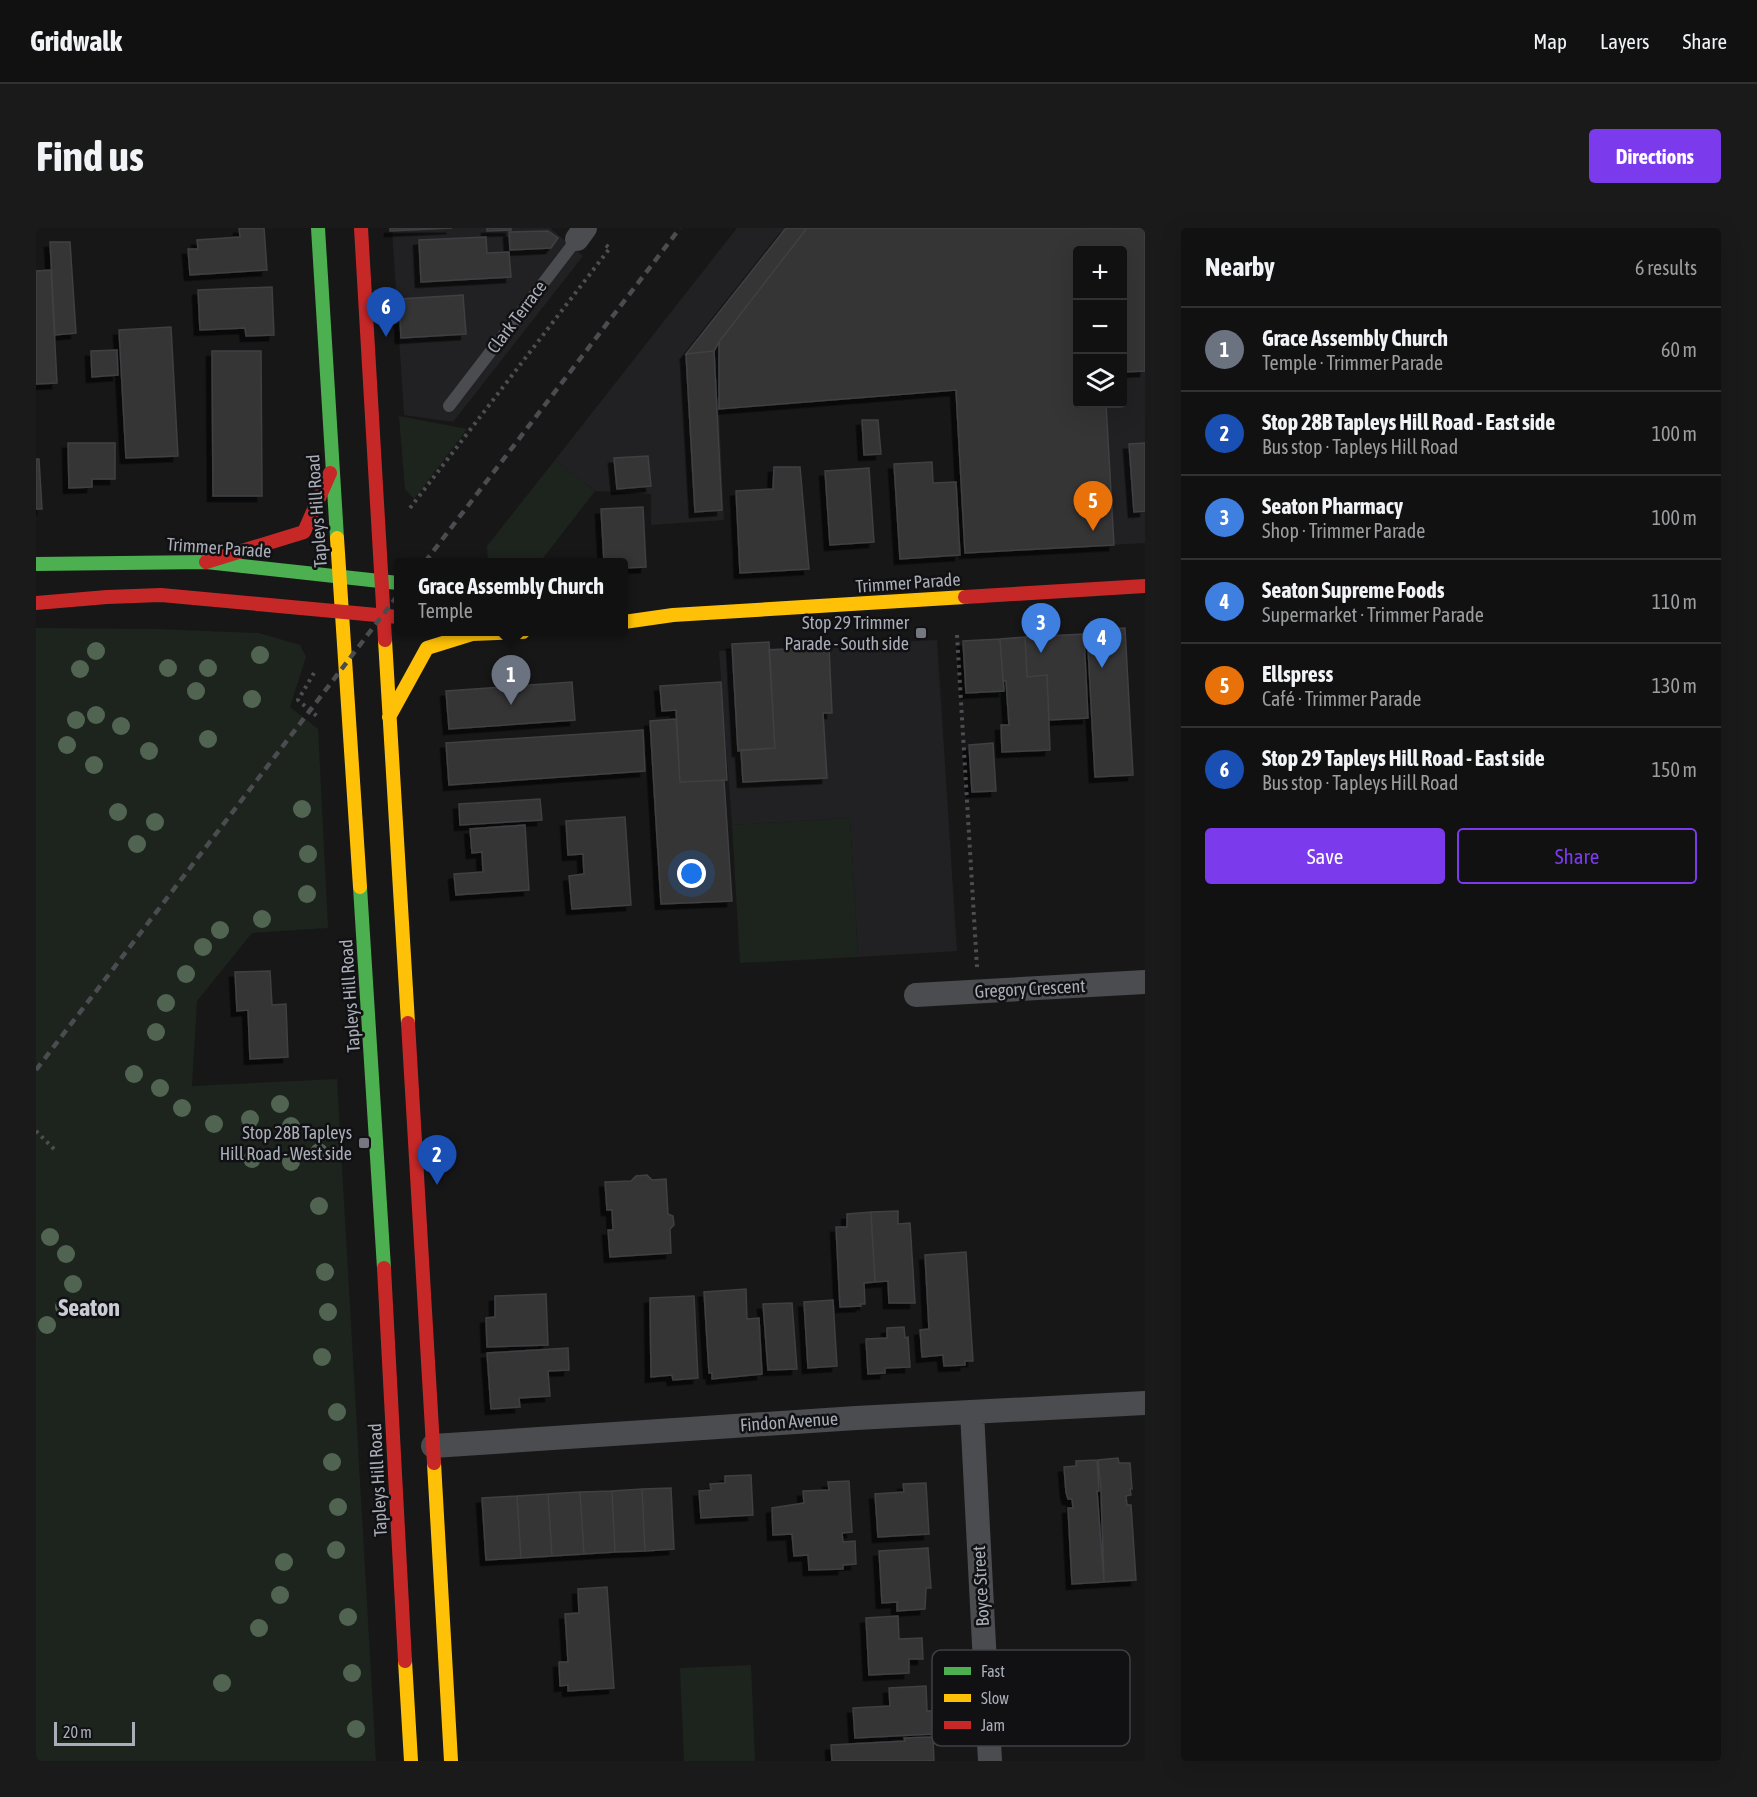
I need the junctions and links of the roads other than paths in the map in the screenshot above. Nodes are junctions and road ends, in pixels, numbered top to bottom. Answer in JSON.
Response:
{"nodes":[{"id":1,"x":318,"y":228,"type":"edge"},
{"id":2,"x":361,"y":228,"type":"edge"},
{"id":3,"x":582,"y":232,"type":"edge"},
{"id":4,"x":449,"y":406,"type":"dead end"},
{"id":5,"x":332,"y":468,"type":"junction"},
{"id":6,"x":206,"y":562,"type":"junction"},
{"id":7,"x":36,"y":564,"type":"edge"},
{"id":8,"x":339,"y":577,"type":"junction"},
{"id":9,"x":381,"y":581,"type":"junction"},
{"id":10,"x":394,"y":582,"type":"edge"},
{"id":11,"x":1145,"y":586,"type":"edge"},
{"id":12,"x":36,"y":603,"type":"edge"},
{"id":13,"x":643,"y":606,"type":"dead end"},
{"id":14,"x":342,"y":613,"type":"junction"},
{"id":15,"x":673,"y":615,"type":"junction"},
{"id":16,"x":383,"y":616,"type":"junction"},
{"id":17,"x":394,"y":617,"type":"edge"},
{"id":18,"x":628,"y":621,"type":"edge"},
{"id":19,"x":466,"y":636,"type":"edge"},
{"id":20,"x":389,"y":717,"type":"junction"},
{"id":21,"x":1145,"y":982,"type":"edge"},
{"id":22,"x":916,"y":995,"type":"dead end"},
{"id":23,"x":1145,"y":1403,"type":"edge"},
{"id":24,"x":972,"y":1412,"type":"junction"},
{"id":25,"x":433,"y":1446,"type":"junction"},
{"id":26,"x":984,"y":1650,"type":"edge"},
{"id":27,"x":989,"y":1746,"type":"edge"},
{"id":28,"x":411,"y":1761,"type":"edge"},
{"id":29,"x":451,"y":1761,"type":"edge"},
{"id":30,"x":990,"y":1761,"type":"edge"}],
"edges":[{"from":1,"to":5,"type":"main road","name":"Tapleys Hill Road"},
{"from":2,"to":9,"type":"main road"},
{"from":3,"to":4,"type":"lane","name":"Clark Terrace"},
{"from":5,"to":6,"type":"main road"},
{"from":5,"to":8,"type":"main road","name":"Tapleys Hill Road"},
{"from":6,"to":7,"type":"main road","name":"Trimmer Parade"},
{"from":6,"to":8,"type":"main road","name":"Trimmer Parade"},
{"from":8,"to":9,"type":"main road","name":"Trimmer Parade"},
{"from":8,"to":14,"type":"main road","name":"Tapleys Hill Road"},
{"from":9,"to":10,"type":"main road","name":"Trimmer Parade"},
{"from":9,"to":16,"type":"main road"},
{"from":11,"to":15,"type":"main road","name":"Trimmer Parade"},
{"from":12,"to":14,"type":"main road"},
{"from":13,"to":15,"type":"main road","name":"Trimmer Parade"},
{"from":14,"to":16,"type":"main road"},
{"from":14,"to":28,"type":"main road","name":"Tapleys Hill Road"},
{"from":15,"to":18,"type":"main road","name":"Trimmer Parade"},
{"from":16,"to":17,"type":"main road"},
{"from":16,"to":20,"type":"main road"},
{"from":19,"to":20,"type":"main road"},
{"from":20,"to":25,"type":"main road"},
{"from":21,"to":22,"type":"street","name":"Gregory Crescent"},
{"from":23,"to":24,"type":"street","name":"Findon Avenue"},
{"from":24,"to":25,"type":"street","name":"Findon Avenue"},
{"from":24,"to":26,"type":"street","name":"Boyce Street"},
{"from":25,"to":29,"type":"main road"},
{"from":27,"to":30,"type":"street","name":"Boyce Street"}]}
